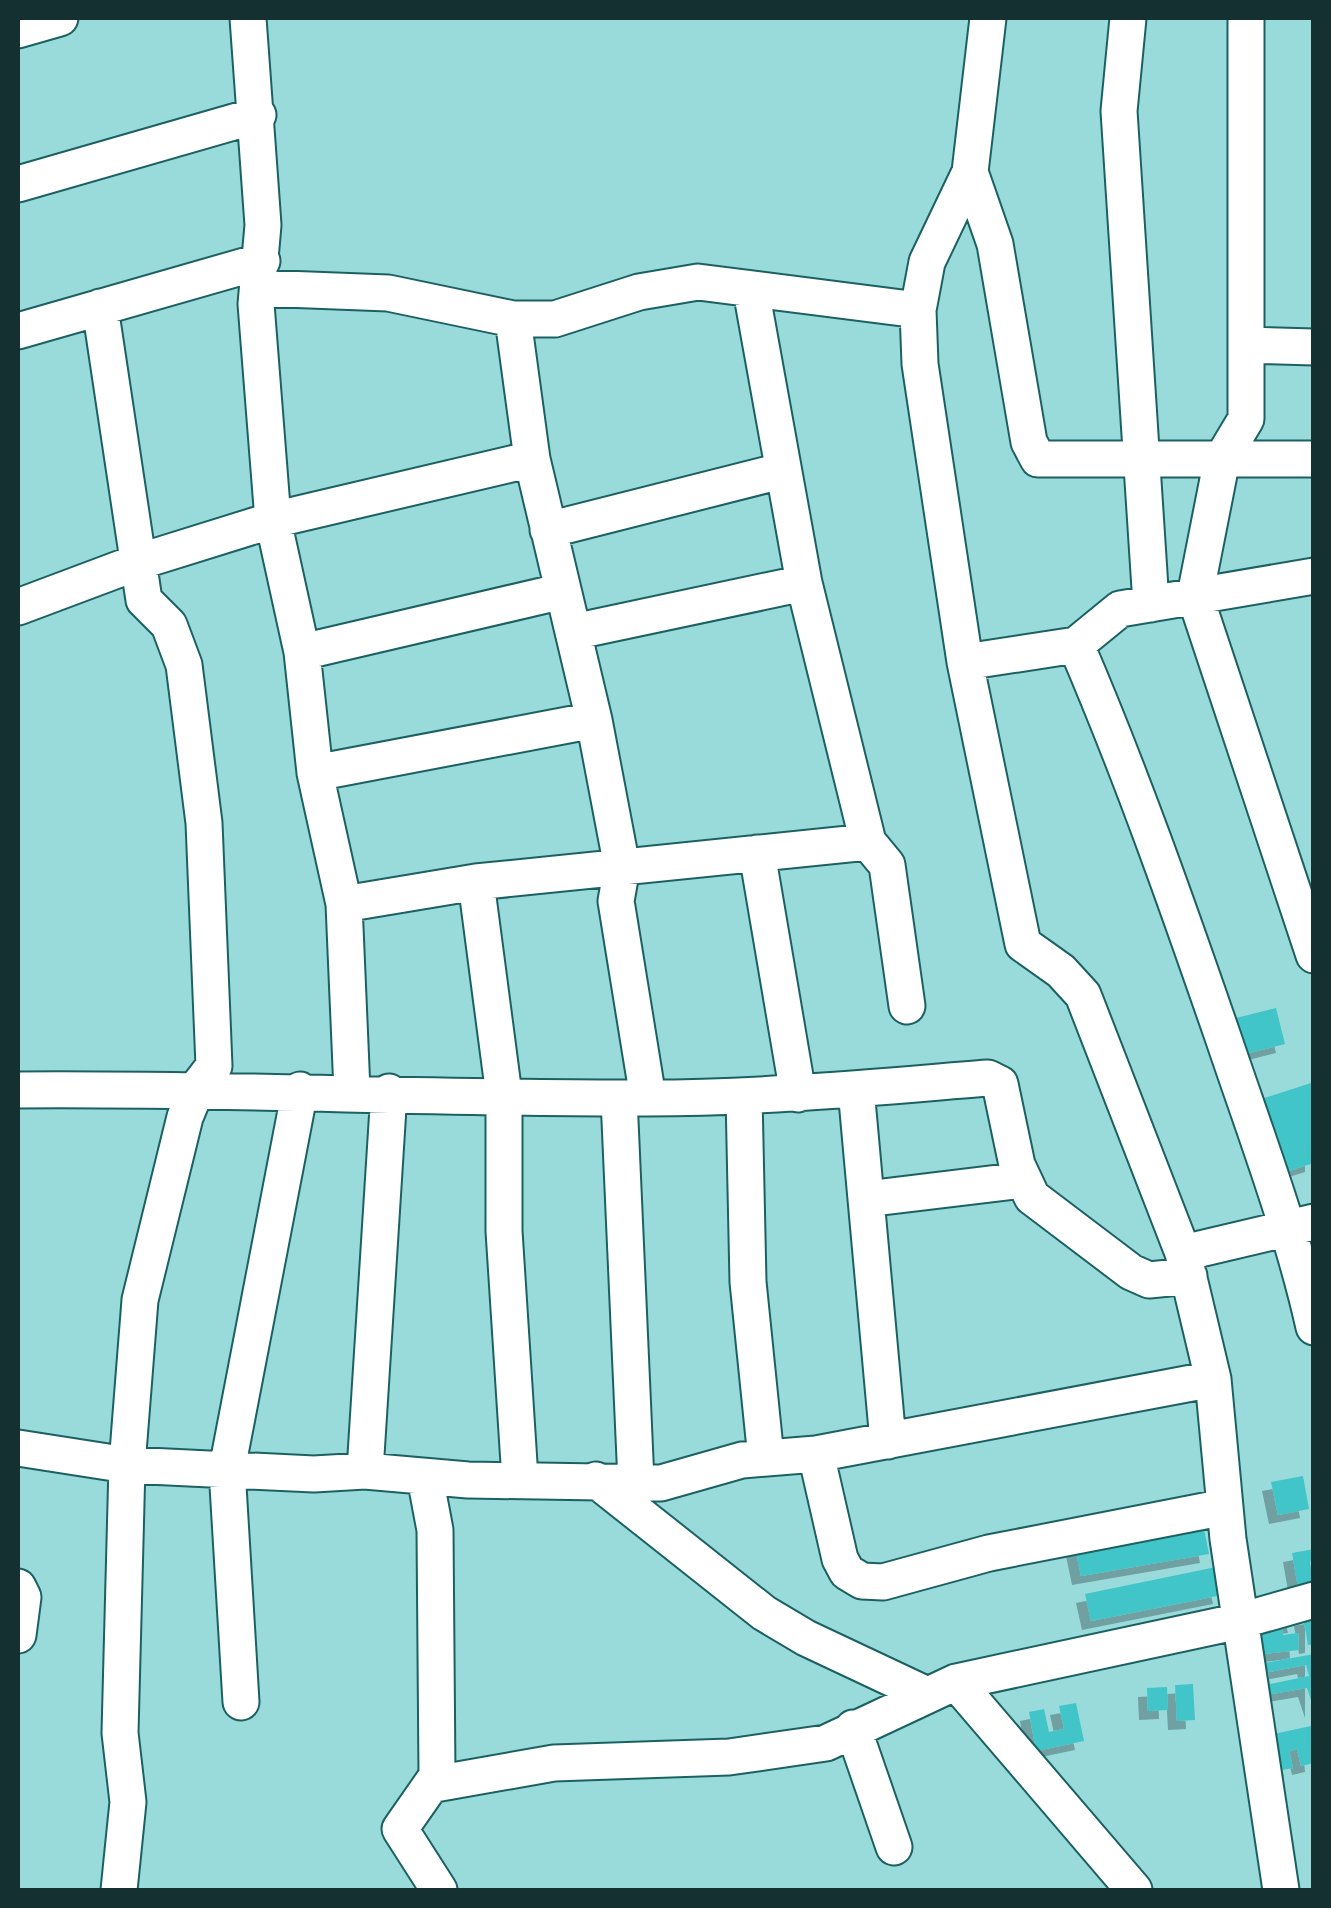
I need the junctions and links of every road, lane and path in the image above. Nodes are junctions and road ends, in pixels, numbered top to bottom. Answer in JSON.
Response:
{"nodes":[{"id":1,"x":60,"y":18,"type":"edge"},
{"id":2,"x":248,"y":18,"type":"edge"},
{"id":3,"x":988,"y":18,"type":"edge"},
{"id":4,"x":1128,"y":18,"type":"edge"},
{"id":5,"x":1246,"y":18,"type":"edge"},
{"id":6,"x":18,"y":30,"type":"edge"},
{"id":7,"x":258,"y":115,"type":"junction"},
{"id":8,"x":970,"y":172,"type":"junction"},
{"id":9,"x":18,"y":184,"type":"edge"},
{"id":10,"x":260,"y":274,"type":"junction"},
{"id":11,"x":750,"y":290,"type":"junction"},
{"id":12,"x":100,"y":307,"type":"junction"},
{"id":13,"x":918,"y":310,"type":"junction"},
{"id":14,"x":514,"y":319,"type":"junction"},
{"id":15,"x":18,"y":330,"type":"edge"},
{"id":16,"x":1247,"y":345,"type":"junction"},
{"id":17,"x":1314,"y":347,"type":"edge"},
{"id":18,"x":1314,"y":458,"type":"edge"},
{"id":19,"x":532,"y":459,"type":"junction"},
{"id":20,"x":1222,"y":459,"type":"junction"},
{"id":21,"x":1140,"y":460,"type":"junction"},
{"id":22,"x":781,"y":471,"type":"junction"},
{"id":23,"x":274,"y":520,"type":"junction"},
{"id":24,"x":548,"y":530,"type":"junction"},
{"id":25,"x":138,"y":562,"type":"junction"},
{"id":26,"x":1313,"y":578,"type":"edge"},
{"id":27,"x":804,"y":583,"type":"junction"},
{"id":28,"x":563,"y":592,"type":"junction"},
{"id":29,"x":1195,"y":596,"type":"junction"},
{"id":30,"x":1151,"y":604,"type":"junction"},
{"id":31,"x":18,"y":607,"type":"edge"},
{"id":32,"x":573,"y":632,"type":"junction"},
{"id":33,"x":1076,"y":645,"type":"junction"},
{"id":34,"x":302,"y":652,"type":"junction"},
{"id":35,"x":965,"y":662,"type":"junction"},
{"id":36,"x":594,"y":720,"type":"junction"},
{"id":37,"x":315,"y":773,"type":"junction"},
{"id":38,"x":868,"y":842,"type":"junction"},
{"id":39,"x":757,"y":853,"type":"junction"},
{"id":40,"x":622,"y":867,"type":"junction"},
{"id":41,"x":476,"y":882,"type":"junction"},
{"id":42,"x":344,"y":904,"type":"junction"},
{"id":43,"x":1314,"y":955,"type":"edge"},
{"id":44,"x":907,"y":1006,"type":"dead end"},
{"id":45,"x":198,"y":1088,"type":"junction"},
{"id":46,"x":856,"y":1089,"type":"junction"},
{"id":47,"x":18,"y":1090,"type":"edge"},
{"id":48,"x":300,"y":1090,"type":"junction"},
{"id":49,"x":352,"y":1091,"type":"junction"},
{"id":50,"x":389,"y":1092,"type":"junction"},
{"id":51,"x":798,"y":1094,"type":"junction"},
{"id":52,"x":504,"y":1095,"type":"junction"},
{"id":53,"x":744,"y":1096,"type":"junction"},
{"id":54,"x":633,"y":1098,"type":"junction"},
{"id":55,"x":1024,"y":1180,"type":"junction"},
{"id":56,"x":866,"y":1199,"type":"junction"},
{"id":57,"x":1300,"y":1225,"type":"edge"},
{"id":58,"x":1186,"y":1264,"type":"junction"},
{"id":59,"x":1314,"y":1327,"type":"edge"},
{"id":60,"x":1212,"y":1379,"type":"junction"},
{"id":61,"x":888,"y":1440,"type":"junction"},
{"id":62,"x":18,"y":1448,"type":"edge"},
{"id":63,"x":816,"y":1454,"type":"junction"},
{"id":64,"x":766,"y":1458,"type":"junction"},
{"id":65,"x":127,"y":1464,"type":"junction"},
{"id":66,"x":228,"y":1468,"type":"junction"},
{"id":67,"x":365,"y":1471,"type":"junction"},
{"id":68,"x":425,"y":1477,"type":"junction"},
{"id":69,"x":520,"y":1479,"type":"junction"},
{"id":70,"x":596,"y":1480,"type":"junction"},
{"id":71,"x":636,"y":1482,"type":"junction"},
{"id":72,"x":1225,"y":1507,"type":"junction"},
{"id":73,"x":18,"y":1587,"type":"edge"},
{"id":74,"x":1314,"y":1600,"type":"edge"},
{"id":75,"x":1240,"y":1621,"type":"junction"},
{"id":76,"x":18,"y":1635,"type":"edge"},
{"id":77,"x":940,"y":1688,"type":"junction"},
{"id":78,"x":242,"y":1702,"type":"dead end"},
{"id":79,"x":854,"y":1728,"type":"junction"},
{"id":80,"x":435,"y":1784,"type":"junction"},
{"id":81,"x":894,"y":1847,"type":"dead end"},
{"id":82,"x":119,"y":1890,"type":"edge"},
{"id":83,"x":437,"y":1890,"type":"edge"},
{"id":84,"x":1134,"y":1890,"type":"edge"},
{"id":85,"x":1281,"y":1890,"type":"edge"}],
"edges":[{"from":1,"to":6,"type":"street"},
{"from":2,"to":7,"type":"street"},
{"from":3,"to":8,"type":"street"},
{"from":4,"to":21,"type":"street"},
{"from":5,"to":16,"type":"street"},
{"from":7,"to":9,"type":"street"},
{"from":7,"to":10,"type":"street"},
{"from":8,"to":13,"type":"street"},
{"from":8,"to":21,"type":"street"},
{"from":10,"to":12,"type":"street"},
{"from":10,"to":14,"type":"street"},
{"from":10,"to":23,"type":"street"},
{"from":11,"to":13,"type":"street"},
{"from":11,"to":14,"type":"street"},
{"from":11,"to":22,"type":"street"},
{"from":12,"to":15,"type":"street"},
{"from":12,"to":25,"type":"street"},
{"from":13,"to":35,"type":"street"},
{"from":14,"to":19,"type":"street"},
{"from":16,"to":17,"type":"street"},
{"from":16,"to":20,"type":"street"},
{"from":18,"to":20,"type":"street"},
{"from":19,"to":23,"type":"street"},
{"from":19,"to":24,"type":"street"},
{"from":20,"to":21,"type":"street"},
{"from":20,"to":29,"type":"street"},
{"from":21,"to":30,"type":"street"},
{"from":22,"to":24,"type":"street"},
{"from":22,"to":27,"type":"street"},
{"from":23,"to":25,"type":"street"},
{"from":23,"to":34,"type":"street"},
{"from":24,"to":28,"type":"street"},
{"from":25,"to":31,"type":"street"},
{"from":25,"to":45,"type":"street"},
{"from":26,"to":29,"type":"street"},
{"from":27,"to":32,"type":"street"},
{"from":27,"to":38,"type":"street"},
{"from":28,"to":32,"type":"street"},
{"from":28,"to":34,"type":"street"},
{"from":29,"to":30,"type":"street"},
{"from":29,"to":43,"type":"street"},
{"from":30,"to":33,"type":"street"},
{"from":32,"to":36,"type":"street"},
{"from":33,"to":35,"type":"street"},
{"from":33,"to":57,"type":"street"},
{"from":34,"to":37,"type":"street"},
{"from":35,"to":58,"type":"street"},
{"from":36,"to":37,"type":"street"},
{"from":36,"to":40,"type":"street"},
{"from":37,"to":42,"type":"street"},
{"from":38,"to":39,"type":"street"},
{"from":38,"to":44,"type":"street"},
{"from":39,"to":40,"type":"street"},
{"from":39,"to":51,"type":"street"},
{"from":40,"to":41,"type":"street"},
{"from":40,"to":54,"type":"street"},
{"from":41,"to":42,"type":"street"},
{"from":41,"to":52,"type":"street"},
{"from":42,"to":49,"type":"street"},
{"from":45,"to":47,"type":"street"},
{"from":45,"to":48,"type":"street"},
{"from":45,"to":65,"type":"street"},
{"from":46,"to":51,"type":"street"},
{"from":46,"to":55,"type":"street"},
{"from":46,"to":56,"type":"street"},
{"from":48,"to":49,"type":"street"},
{"from":48,"to":66,"type":"street"},
{"from":49,"to":50,"type":"street"},
{"from":50,"to":52,"type":"street"},
{"from":50,"to":67,"type":"street"},
{"from":51,"to":53,"type":"street"},
{"from":52,"to":54,"type":"street"},
{"from":52,"to":69,"type":"street"},
{"from":53,"to":54,"type":"street"},
{"from":53,"to":64,"type":"street"},
{"from":54,"to":71,"type":"street"},
{"from":55,"to":56,"type":"street"},
{"from":55,"to":58,"type":"street"},
{"from":56,"to":61,"type":"street"},
{"from":57,"to":58,"type":"street"},
{"from":57,"to":59,"type":"street"},
{"from":58,"to":60,"type":"street"},
{"from":60,"to":61,"type":"street"},
{"from":60,"to":72,"type":"street"},
{"from":61,"to":63,"type":"street"},
{"from":62,"to":65,"type":"street"},
{"from":63,"to":64,"type":"street"},
{"from":63,"to":72,"type":"street"},
{"from":64,"to":71,"type":"street"},
{"from":65,"to":66,"type":"street"},
{"from":65,"to":82,"type":"street"},
{"from":66,"to":67,"type":"street"},
{"from":66,"to":78,"type":"street"},
{"from":67,"to":68,"type":"street"},
{"from":68,"to":69,"type":"street"},
{"from":68,"to":80,"type":"street"},
{"from":69,"to":70,"type":"street"},
{"from":70,"to":71,"type":"street"},
{"from":70,"to":77,"type":"street"},
{"from":72,"to":75,"type":"street"},
{"from":73,"to":76,"type":"street"},
{"from":74,"to":75,"type":"street"},
{"from":75,"to":77,"type":"street"},
{"from":75,"to":85,"type":"street"},
{"from":77,"to":79,"type":"street"},
{"from":77,"to":84,"type":"street"},
{"from":79,"to":80,"type":"street"},
{"from":79,"to":81,"type":"street"},
{"from":80,"to":83,"type":"street"}]}
